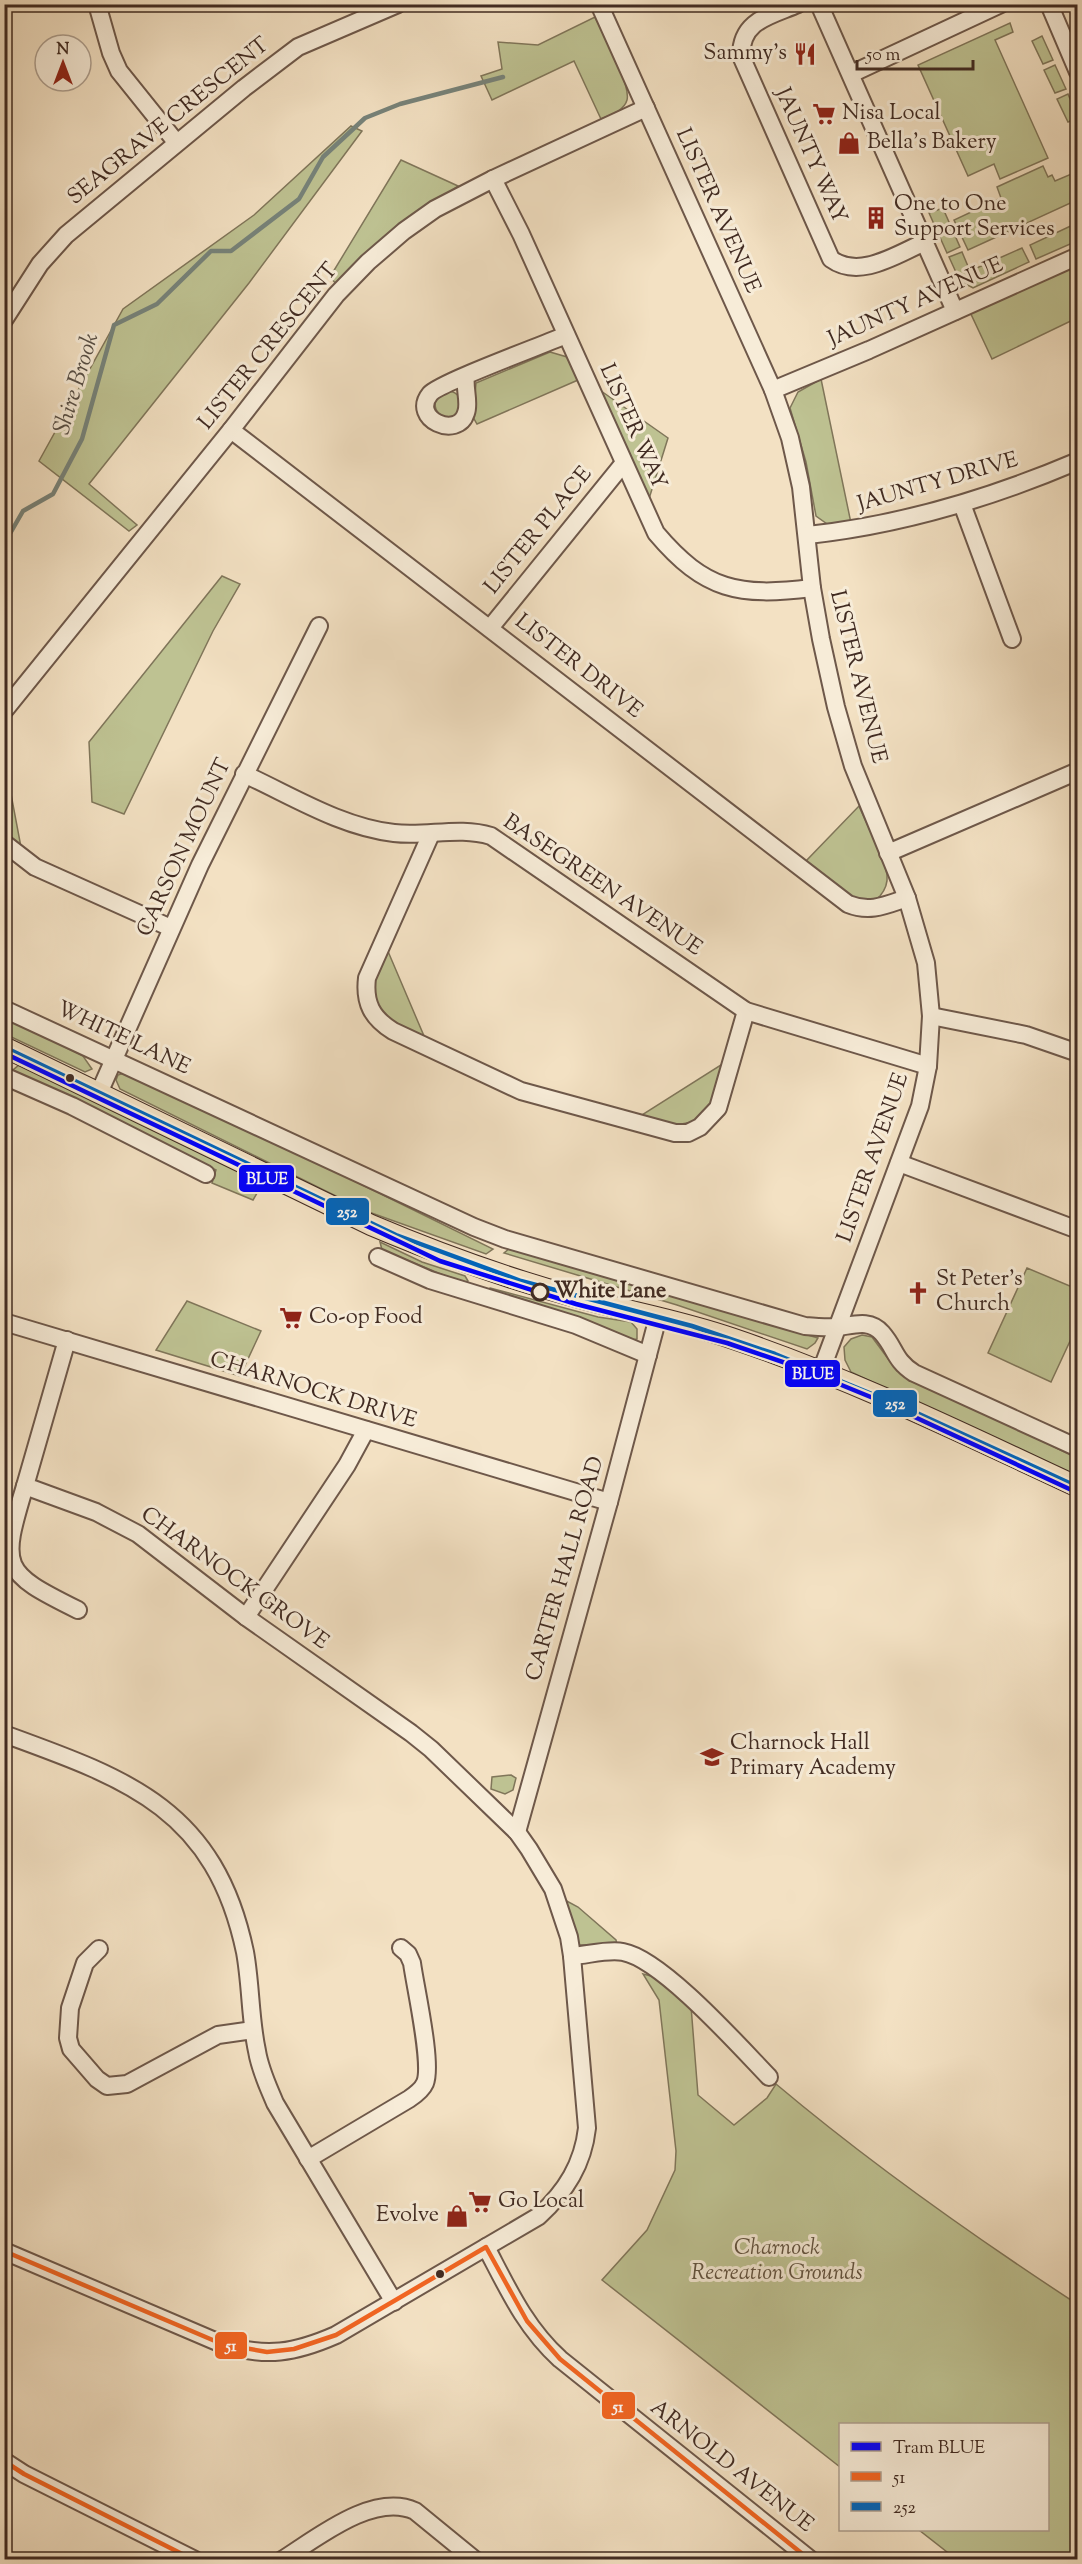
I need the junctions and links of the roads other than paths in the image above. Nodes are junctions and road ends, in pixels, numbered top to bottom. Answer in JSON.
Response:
{"nodes":[{"id":1,"x":97,"y":4,"type":"edge"},
{"id":2,"x":398,"y":4,"type":"edge"},
{"id":3,"x":599,"y":4,"type":"edge"},
{"id":4,"x":798,"y":4,"type":"edge"},
{"id":5,"x":819,"y":4,"type":"edge"},
{"id":6,"x":1002,"y":4,"type":"edge"},
{"id":7,"x":1050,"y":4,"type":"edge"},
{"id":8,"x":1077,"y":72,"type":"edge"},
{"id":9,"x":851,"y":74,"type":"junction"},
{"id":10,"x":646,"y":108,"type":"junction"},
{"id":11,"x":176,"y":142,"type":"junction"},
{"id":12,"x":493,"y":179,"type":"junction"},
{"id":13,"x":925,"y":242,"type":"junction"},
{"id":14,"x":1077,"y":256,"type":"edge"},
{"id":15,"x":955,"y":311,"type":"junction"},
{"id":16,"x":4,"y":320,"type":"edge"},
{"id":17,"x":566,"y":335,"type":"junction"},
{"id":18,"x":466,"y":377,"type":"dead end"},
{"id":19,"x":773,"y":390,"type":"junction"},
{"id":20,"x":231,"y":430,"type":"junction"},
{"id":21,"x":1077,"y":461,"type":"edge"},
{"id":22,"x":623,"y":464,"type":"junction"},
{"id":23,"x":962,"y":504,"type":"junction"},
{"id":24,"x":808,"y":535,"type":"junction"},
{"id":25,"x":812,"y":588,"type":"junction"},
{"id":26,"x":319,"y":626,"type":"dead end"},
{"id":27,"x":490,"y":628,"type":"junction"},
{"id":28,"x":1011,"y":639,"type":"dead end"},
{"id":29,"x":4,"y":711,"type":"edge"},
{"id":30,"x":1077,"y":771,"type":"edge"},
{"id":31,"x":244,"y":774,"type":"junction"},
{"id":32,"x":431,"y":834,"type":"junction"},
{"id":33,"x":4,"y":843,"type":"edge"},
{"id":34,"x":888,"y":853,"type":"junction"},
{"id":35,"x":907,"y":898,"type":"junction"},
{"id":36,"x":171,"y":928,"type":"junction"},
{"id":37,"x":4,"y":1009,"type":"edge"},
{"id":38,"x":746,"y":1011,"type":"junction"},
{"id":39,"x":931,"y":1016,"type":"junction"},
{"id":40,"x":4,"y":1047,"type":"edge"},
{"id":41,"x":1077,"y":1053,"type":"edge"},
{"id":42,"x":112,"y":1061,"type":"junction"},
{"id":43,"x":928,"y":1066,"type":"junction"},
{"id":44,"x":4,"y":1076,"type":"edge"},
{"id":45,"x":99,"y":1093,"type":"junction"},
{"id":46,"x":899,"y":1163,"type":"junction"},
{"id":47,"x":206,"y":1174,"type":"dead end"},
{"id":48,"x":1077,"y":1230,"type":"edge"},
{"id":49,"x":378,"y":1257,"type":"dead end"},
{"id":50,"x":658,"y":1317,"type":"junction"},
{"id":51,"x":4,"y":1322,"type":"edge"},
{"id":52,"x":839,"y":1327,"type":"junction"},
{"id":53,"x":67,"y":1340,"type":"junction"},
{"id":54,"x":648,"y":1354,"type":"junction"},
{"id":55,"x":821,"y":1371,"type":"junction"},
{"id":56,"x":366,"y":1430,"type":"junction"},
{"id":57,"x":1077,"y":1448,"type":"edge"},
{"id":58,"x":25,"y":1486,"type":"junction"},
{"id":59,"x":1077,"y":1487,"type":"edge"},
{"id":60,"x":609,"y":1502,"type":"junction"},
{"id":61,"x":78,"y":1610,"type":"dead end"},
{"id":62,"x":246,"y":1617,"type":"junction"},
{"id":63,"x":4,"y":1734,"type":"edge"},
{"id":64,"x":517,"y":1832,"type":"junction"},
{"id":65,"x":402,"y":1947,"type":"dead end"},
{"id":66,"x":99,"y":1949,"type":"dead end"},
{"id":67,"x":572,"y":1956,"type":"junction"},
{"id":68,"x":253,"y":2030,"type":"junction"},
{"id":69,"x":769,"y":2078,"type":"dead end"},
{"id":70,"x":308,"y":2159,"type":"junction"},
{"id":71,"x":486,"y":2247,"type":"junction"},
{"id":72,"x":4,"y":2251,"type":"edge"},
{"id":73,"x":394,"y":2302,"type":"junction"},
{"id":74,"x":4,"y":2461,"type":"edge"},
{"id":75,"x":195,"y":2559,"type":"edge"},
{"id":76,"x":282,"y":2559,"type":"edge"},
{"id":77,"x":475,"y":2559,"type":"edge"},
{"id":78,"x":811,"y":2559,"type":"edge"}],
"edges":[{"from":1,"to":11,"type":"street"},
{"from":2,"to":11,"type":"street","name":"SEAGRAVE CRESCENT"},
{"from":3,"to":10,"type":"street","name":"LISTER AVENUE"},
{"from":4,"to":13,"type":"street","name":"JAUNTY WAY"},
{"from":5,"to":9,"type":"street"},
{"from":6,"to":9,"type":"street"},
{"from":7,"to":8,"type":"street"},
{"from":9,"to":13,"type":"street"},
{"from":10,"to":12,"type":"street","name":"LISTER CRESCENT"},
{"from":10,"to":19,"type":"street","name":"LISTER AVENUE"},
{"from":11,"to":16,"type":"street","name":"SEAGRAVE CRESCENT"},
{"from":12,"to":17,"type":"street","name":"LISTER WAY"},
{"from":12,"to":20,"type":"street","name":"LISTER CRESCENT"},
{"from":13,"to":15,"type":"street"},
{"from":14,"to":15,"type":"street","name":"JAUNTY AVENUE"},
{"from":15,"to":19,"type":"street","name":"JAUNTY AVENUE"},
{"from":17,"to":18,"type":"street"},
{"from":17,"to":22,"type":"street","name":"LISTER WAY"},
{"from":19,"to":24,"type":"street","name":"LISTER AVENUE"},
{"from":20,"to":27,"type":"street","name":"LISTER DRIVE"},
{"from":20,"to":29,"type":"street","name":"LISTER CRESCENT"},
{"from":21,"to":23,"type":"street","name":"JAUNTY DRIVE"},
{"from":22,"to":25,"type":"street","name":"LISTER WAY"},
{"from":22,"to":27,"type":"street","name":"LISTER PLACE"},
{"from":23,"to":24,"type":"street","name":"JAUNTY DRIVE"},
{"from":23,"to":28,"type":"street"},
{"from":24,"to":25,"type":"street","name":"LISTER AVENUE"},
{"from":25,"to":34,"type":"street","name":"LISTER AVENUE"},
{"from":26,"to":31,"type":"street","name":"CARSON MOUNT"},
{"from":27,"to":35,"type":"street","name":"LISTER DRIVE"},
{"from":30,"to":34,"type":"street"},
{"from":31,"to":32,"type":"street","name":"BASEGREEN AVENUE"},
{"from":31,"to":36,"type":"street","name":"CARSON MOUNT"},
{"from":32,"to":38,"type":"street","name":"BASEGREEN AVENUE"},
{"from":32,"to":38,"type":"street"},
{"from":33,"to":36,"type":"street"},
{"from":34,"to":35,"type":"street","name":"LISTER AVENUE"},
{"from":35,"to":39,"type":"street","name":"LISTER AVENUE"},
{"from":36,"to":42,"type":"street","name":"CARSON MOUNT"},
{"from":37,"to":42,"type":"street","name":"WHITE LANE"},
{"from":38,"to":43,"type":"street","name":"BASEGREEN AVENUE"},
{"from":39,"to":41,"type":"street"},
{"from":39,"to":43,"type":"street","name":"LISTER AVENUE"},
{"from":40,"to":45,"type":"main road"},
{"from":42,"to":45,"type":"street","name":"CARSON MOUNT"},
{"from":42,"to":52,"type":"street","name":"WHITE LANE"},
{"from":43,"to":46,"type":"street","name":"LISTER AVENUE"},
{"from":44,"to":47,"type":"street"},
{"from":45,"to":50,"type":"main road"},
{"from":46,"to":48,"type":"street"},
{"from":46,"to":52,"type":"street","name":"LISTER AVENUE"},
{"from":49,"to":54,"type":"street"},
{"from":50,"to":54,"type":"street","name":"CARTER HALL ROAD"},
{"from":50,"to":55,"type":"main road"},
{"from":51,"to":53,"type":"street","name":"CHARNOCK DRIVE"},
{"from":52,"to":55,"type":"street","name":"LISTER AVENUE"},
{"from":52,"to":57,"type":"street","name":"WHITE LANE"},
{"from":53,"to":56,"type":"street","name":"CHARNOCK DRIVE"},
{"from":53,"to":58,"type":"street"},
{"from":54,"to":60,"type":"street","name":"CARTER HALL ROAD"},
{"from":55,"to":59,"type":"main road"},
{"from":56,"to":60,"type":"street","name":"CHARNOCK DRIVE"},
{"from":56,"to":62,"type":"street"},
{"from":58,"to":61,"type":"street"},
{"from":58,"to":62,"type":"street","name":"CHARNOCK GROVE"},
{"from":60,"to":64,"type":"street","name":"CARTER HALL ROAD"},
{"from":62,"to":64,"type":"street","name":"CHARNOCK GROVE"},
{"from":63,"to":68,"type":"street"},
{"from":64,"to":67,"type":"street","name":"CHARNOCK GROVE"},
{"from":65,"to":70,"type":"street"},
{"from":66,"to":68,"type":"street"},
{"from":67,"to":69,"type":"street"},
{"from":67,"to":71,"type":"street","name":"CHARNOCK GROVE"},
{"from":68,"to":70,"type":"street"},
{"from":70,"to":73,"type":"street"},
{"from":71,"to":73,"type":"street","name":"CHARNOCK GROVE"},
{"from":71,"to":78,"type":"street","name":"ARNOLD AVENUE"},
{"from":72,"to":73,"type":"street","name":"CHARNOCK GROVE"},
{"from":74,"to":75,"type":"street"},
{"from":76,"to":77,"type":"street"}]}
